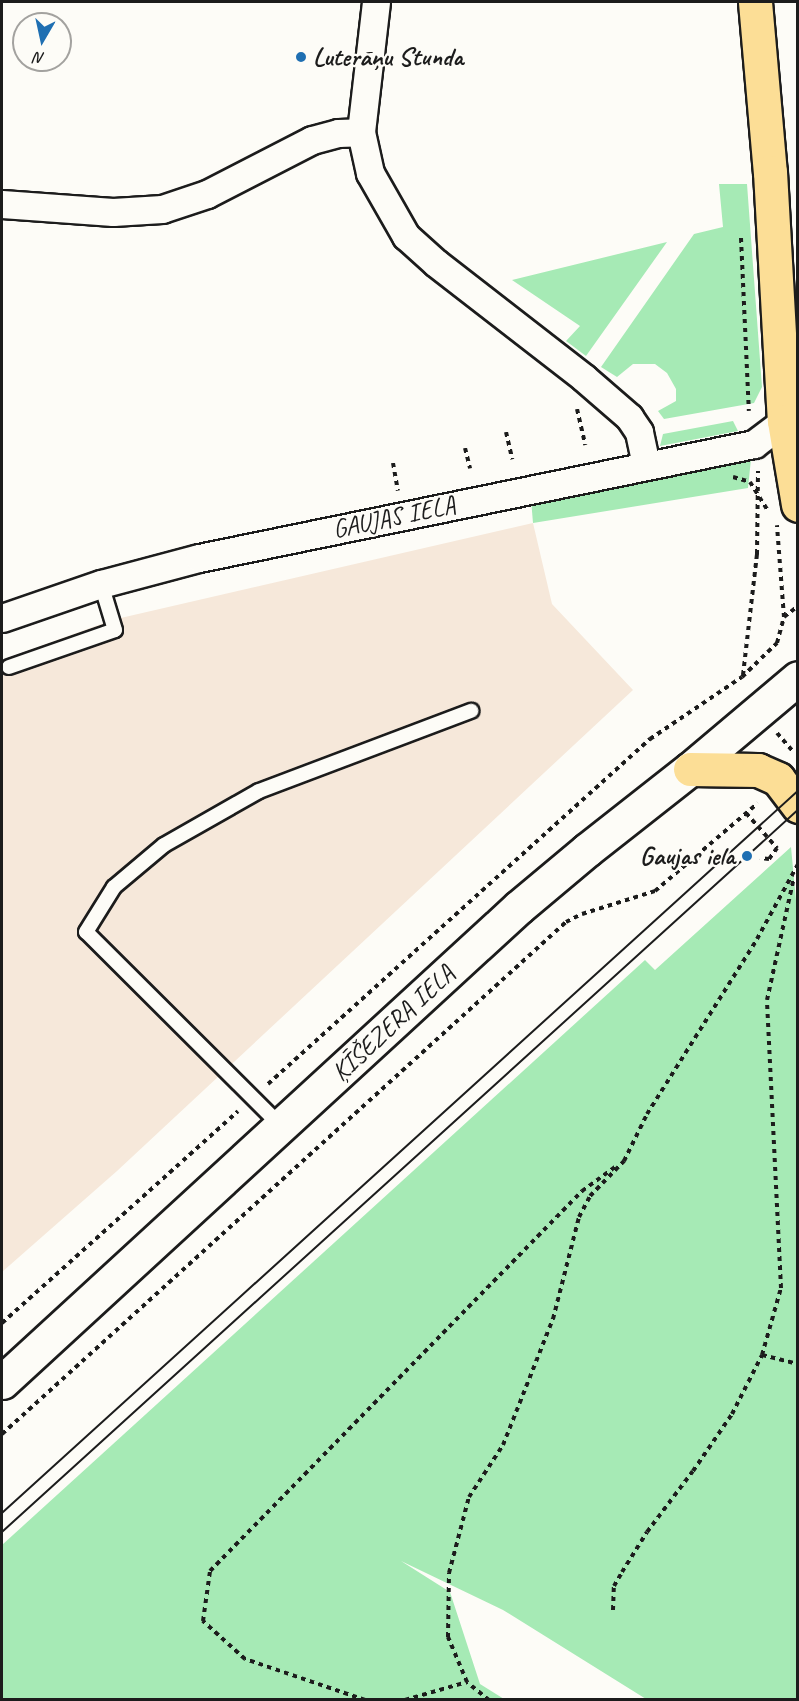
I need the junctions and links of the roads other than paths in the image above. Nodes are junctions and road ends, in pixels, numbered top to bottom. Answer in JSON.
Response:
{"nodes":[{"id":1,"x":376,"y":2,"type":"edge"},
{"id":2,"x":755,"y":2,"type":"edge"},
{"id":3,"x":361,"y":132,"type":"junction"},
{"id":4,"x":2,"y":204,"type":"edge"},
{"id":5,"x":784,"y":421,"type":"junction"},
{"id":6,"x":646,"y":465,"type":"junction"},
{"id":7,"x":789,"y":510,"type":"edge"},
{"id":8,"x":101,"y":584,"type":"junction"},
{"id":9,"x":2,"y":618,"type":"edge"},
{"id":10,"x":9,"y":667,"type":"dead end"},
{"id":11,"x":798,"y":678,"type":"edge"},
{"id":12,"x":471,"y":711,"type":"dead end"},
{"id":13,"x":690,"y":770,"type":"junction"},
{"id":14,"x":798,"y":806,"type":"edge"},
{"id":15,"x":281,"y":1126,"type":"junction"},
{"id":16,"x":2,"y":1382,"type":"edge"}],
"edges":[{"from":1,"to":3,"type":"street"},
{"from":2,"to":5,"type":"main road"},
{"from":3,"to":4,"type":"street"},
{"from":3,"to":6,"type":"street"},
{"from":5,"to":6,"type":"street","name":"GAUJAS IELA"},
{"from":5,"to":7,"type":"main road"},
{"from":6,"to":8,"type":"street","name":"GAUJAS IELA"},
{"from":8,"to":9,"type":"street","name":"GAUJAS IELA"},
{"from":8,"to":10,"type":"lane"},
{"from":11,"to":13,"type":"street","name":"ĶĪŠEZERA IELA"},
{"from":12,"to":15,"type":"lane"},
{"from":13,"to":14,"type":"main road"},
{"from":13,"to":15,"type":"street","name":"ĶĪŠEZERA IELA"},
{"from":15,"to":16,"type":"street","name":"ĶĪŠEZERA IELA"}]}
